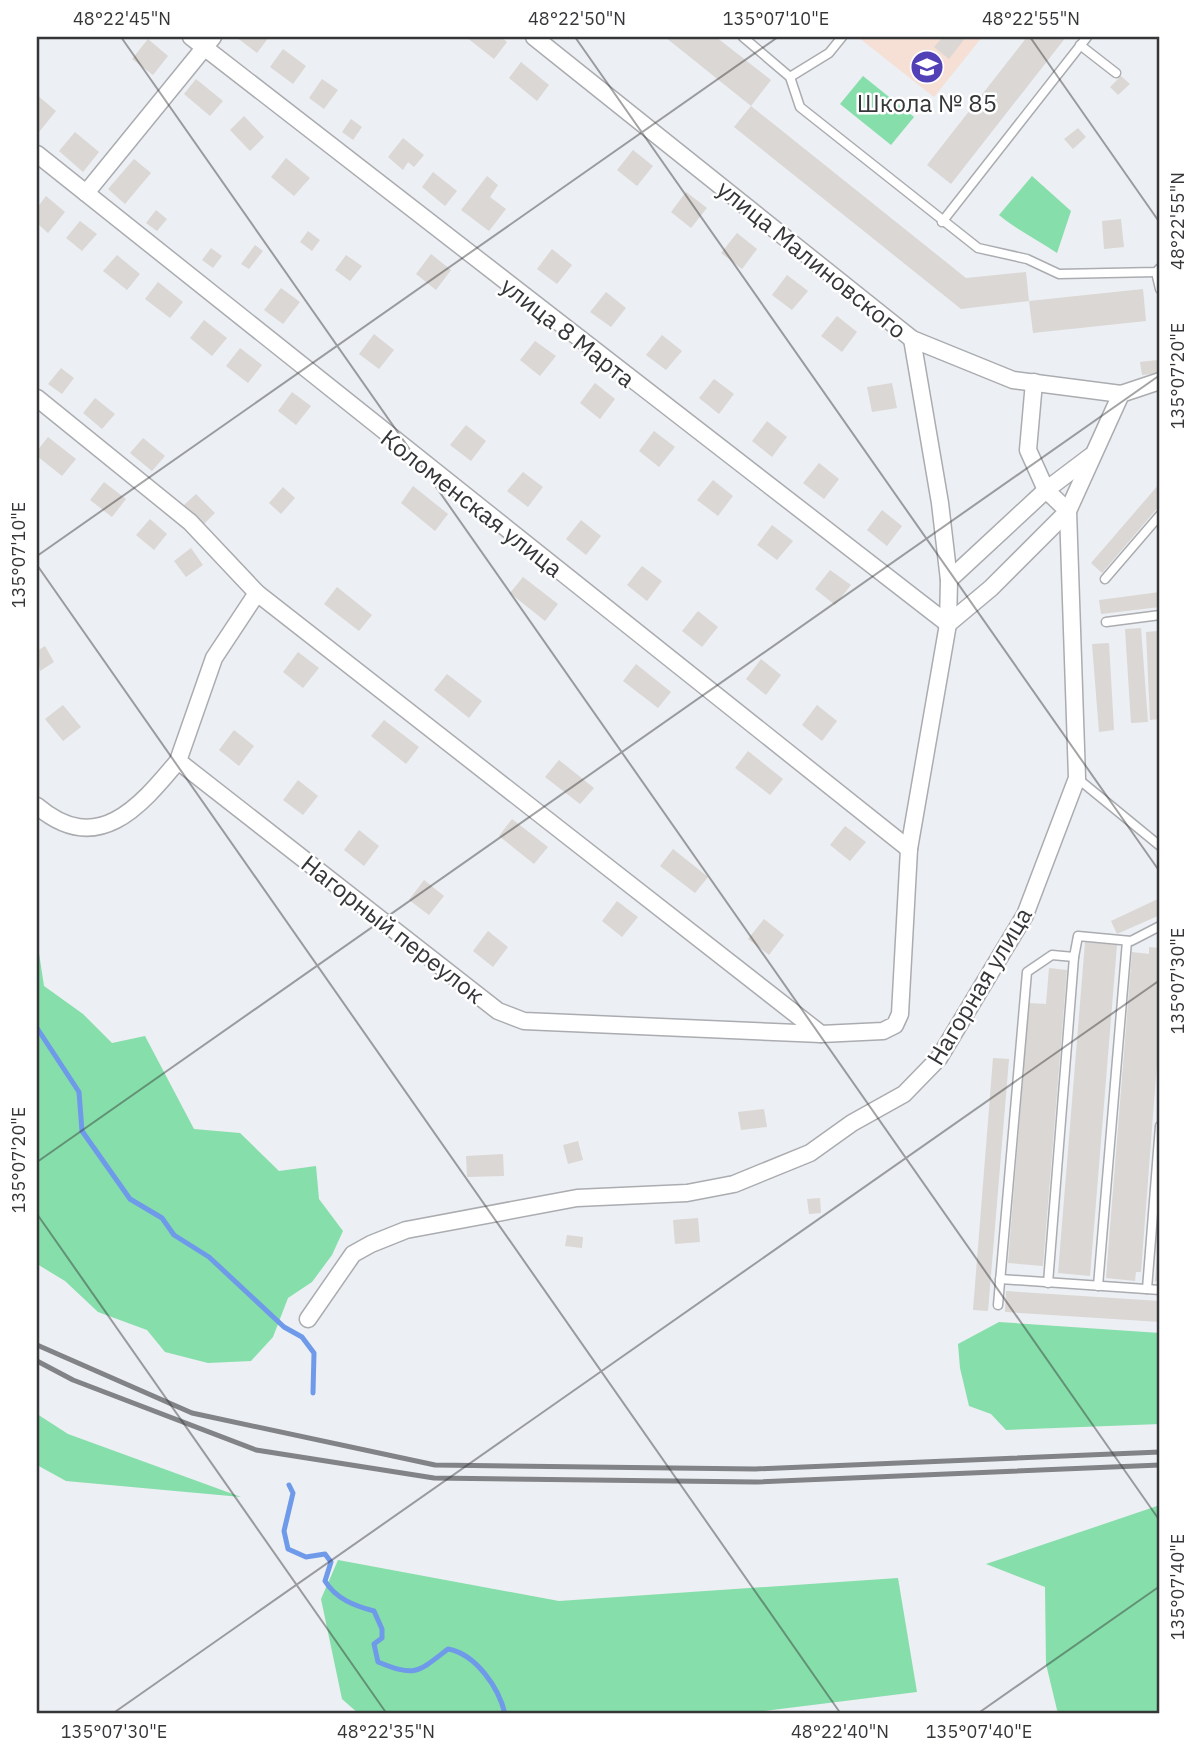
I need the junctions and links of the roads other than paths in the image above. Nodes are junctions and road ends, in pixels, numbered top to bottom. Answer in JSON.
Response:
{"nodes":[{"id":1,"x":191,"y":37,"type":"edge"},
{"id":2,"x":534,"y":37,"type":"edge"},
{"id":3,"x":743,"y":37,"type":"edge"},
{"id":4,"x":842,"y":37,"type":"edge"},
{"id":5,"x":1087,"y":37,"type":"edge"},
{"id":6,"x":209,"y":42,"type":"edge"},
{"id":7,"x":1080,"y":46,"type":"junction"},
{"id":8,"x":1116,"y":73,"type":"dead end"},
{"id":9,"x":790,"y":78,"type":"junction"},
{"id":10,"x":37,"y":154,"type":"edge"},
{"id":11,"x":86,"y":193,"type":"junction"},
{"id":12,"x":942,"y":222,"type":"junction"},
{"id":13,"x":1158,"y":270,"type":"edge"},
{"id":14,"x":1160,"y":289,"type":"edge"},
{"id":15,"x":912,"y":339,"type":"junction"},
{"id":16,"x":1034,"y":382,"type":"junction"},
{"id":17,"x":1160,"y":382,"type":"edge"},
{"id":18,"x":1121,"y":394,"type":"junction"},
{"id":19,"x":37,"y":398,"type":"edge"},
{"id":20,"x":1093,"y":455,"type":"junction"},
{"id":21,"x":1046,"y":490,"type":"junction"},
{"id":22,"x":1068,"y":510,"type":"junction"},
{"id":23,"x":1160,"y":515,"type":"edge"},
{"id":24,"x":1105,"y":579,"type":"dead end"},
{"id":25,"x":950,"y":580,"type":"junction"},
{"id":26,"x":257,"y":593,"type":"junction"},
{"id":27,"x":1160,"y":615,"type":"edge"},
{"id":28,"x":1107,"y":622,"type":"dead end"},
{"id":29,"x":948,"y":624,"type":"junction"},
{"id":30,"x":178,"y":761,"type":"junction"},
{"id":31,"x":1077,"y":778,"type":"junction"},
{"id":32,"x":37,"y":806,"type":"edge"},
{"id":33,"x":1160,"y":846,"type":"edge"},
{"id":34,"x":909,"y":849,"type":"junction"},
{"id":35,"x":1160,"y":926,"type":"edge"},
{"id":36,"x":1127,"y":941,"type":"junction"},
{"id":37,"x":1074,"y":957,"type":"junction"},
{"id":38,"x":821,"y":1034,"type":"junction"},
{"id":39,"x":1160,"y":1126,"type":"edge"},
{"id":40,"x":1000,"y":1279,"type":"junction"},
{"id":41,"x":1048,"y":1283,"type":"junction"},
{"id":42,"x":1098,"y":1286,"type":"junction"},
{"id":43,"x":1147,"y":1289,"type":"junction"},
{"id":44,"x":1160,"y":1290,"type":"edge"},
{"id":45,"x":998,"y":1306,"type":"dead end"},
{"id":46,"x":308,"y":1319,"type":"dead end"}],
"edges":[{"from":1,"to":6,"type":"street","name":"улица 8 Марта"},
{"from":2,"to":15,"type":"street","name":"улица Малиновского"},
{"from":3,"to":9,"type":"lane"},
{"from":4,"to":9,"type":"lane"},
{"from":5,"to":7,"type":"lane"},
{"from":6,"to":11,"type":"street"},
{"from":6,"to":29,"type":"street","name":"улица 8 Марта"},
{"from":7,"to":8,"type":"lane"},
{"from":7,"to":12,"type":"lane"},
{"from":9,"to":12,"type":"lane"},
{"from":10,"to":11,"type":"street","name":"Коломенская улица"},
{"from":11,"to":34,"type":"street","name":"Коломенская улица"},
{"from":12,"to":13,"type":"lane"},
{"from":13,"to":14,"type":"lane"},
{"from":15,"to":16,"type":"street","name":"улица Малиновского"},
{"from":15,"to":25,"type":"street"},
{"from":16,"to":18,"type":"street","name":"улица Малиновского"},
{"from":16,"to":21,"type":"street"},
{"from":17,"to":18,"type":"street","name":"улица Малиновского"},
{"from":18,"to":20,"type":"street","name":"Нагорная улица"},
{"from":19,"to":26,"type":"street"},
{"from":20,"to":21,"type":"street"},
{"from":20,"to":22,"type":"street","name":"Нагорная улица"},
{"from":21,"to":22,"type":"street"},
{"from":21,"to":25,"type":"street"},
{"from":22,"to":29,"type":"street"},
{"from":22,"to":31,"type":"street","name":"Нагорная улица"},
{"from":23,"to":24,"type":"lane"},
{"from":25,"to":29,"type":"street"},
{"from":26,"to":30,"type":"street"},
{"from":26,"to":38,"type":"street"},
{"from":27,"to":28,"type":"lane"},
{"from":29,"to":34,"type":"street"},
{"from":30,"to":32,"type":"street"},
{"from":30,"to":38,"type":"street","name":"Нагорный переулок"},
{"from":31,"to":33,"type":"lane"},
{"from":31,"to":46,"type":"street","name":"Нагорная улица"},
{"from":34,"to":38,"type":"street","name":"Нагорный переулок"},
{"from":35,"to":36,"type":"lane"},
{"from":36,"to":37,"type":"lane"},
{"from":36,"to":42,"type":"lane"},
{"from":37,"to":40,"type":"lane"},
{"from":37,"to":41,"type":"lane"},
{"from":39,"to":43,"type":"lane"},
{"from":40,"to":41,"type":"lane"},
{"from":40,"to":45,"type":"lane"},
{"from":41,"to":42,"type":"lane"},
{"from":42,"to":43,"type":"lane"},
{"from":43,"to":44,"type":"lane"}]}
